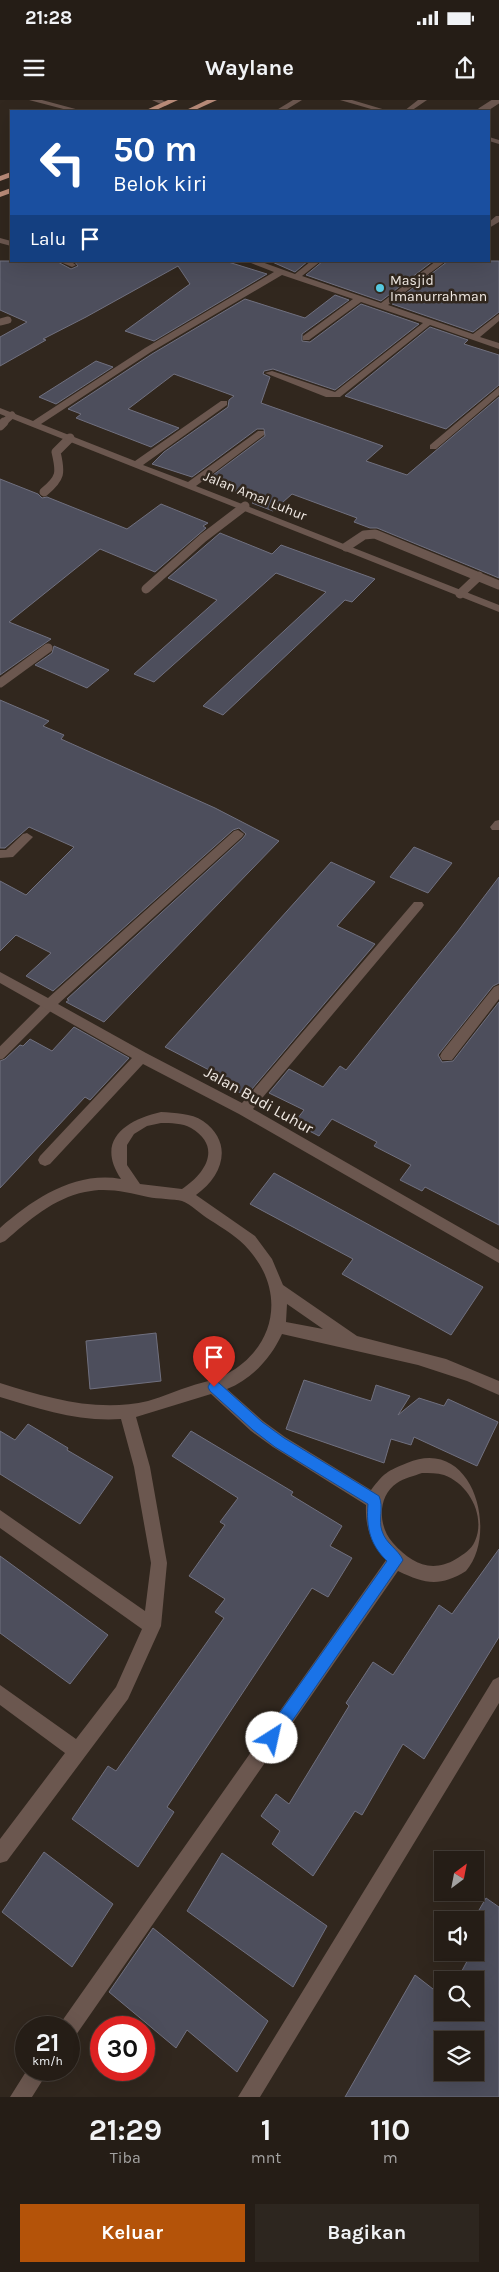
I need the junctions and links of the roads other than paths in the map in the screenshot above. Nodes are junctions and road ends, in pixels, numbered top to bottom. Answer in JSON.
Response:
{"nodes":[{"id":1,"x":156,"y":100,"type":"edge"},
{"id":2,"x":174,"y":100,"type":"edge"},
{"id":3,"x":213,"y":100,"type":"edge"},
{"id":4,"x":298,"y":100,"type":"edge"},
{"id":5,"x":344,"y":100,"type":"edge"},
{"id":6,"x":423,"y":100,"type":"edge"},
{"id":7,"x":498,"y":100,"type":"edge"},
{"id":8,"x":36,"y":101,"type":"edge"},
{"id":9,"x":165,"y":104,"type":"junction"},
{"id":10,"x":54,"y":110,"type":"edge"},
{"id":11,"x":75,"y":110,"type":"edge"},
{"id":12,"x":150,"y":110,"type":"edge"},
{"id":13,"x":190,"y":110,"type":"edge"},
{"id":14,"x":281,"y":110,"type":"edge"},
{"id":15,"x":381,"y":110,"type":"edge"},
{"id":16,"x":408,"y":110,"type":"edge"},
{"id":17,"x":483,"y":110,"type":"edge"},
{"id":18,"x":64,"y":262,"type":"edge"},
{"id":19,"x":254,"y":262,"type":"edge"},
{"id":20,"x":316,"y":262,"type":"edge"},
{"id":21,"x":441,"y":262,"type":"edge"},
{"id":22,"x":72,"y":265,"type":"dead end"},
{"id":23,"x":280,"y":272,"type":"junction"},
{"id":24,"x":296,"y":277,"type":"junction"},
{"id":25,"x":359,"y":299,"type":"junction"},
{"id":26,"x":381,"y":307,"type":"junction"},
{"id":27,"x":499,"y":317,"type":"edge"},
{"id":28,"x":8,"y":320,"type":"dead end"},
{"id":29,"x":0,"y":322,"type":"edge"},
{"id":30,"x":428,"y":323,"type":"junction"},
{"id":31,"x":306,"y":338,"type":"dead end"},
{"id":32,"x":473,"y":338,"type":"junction"},
{"id":33,"x":499,"y":346,"type":"edge"},
{"id":34,"x":269,"y":374,"type":"dead end"},
{"id":35,"x":499,"y":390,"type":"edge"},
{"id":36,"x":224,"y":403,"type":"dead end"},
{"id":37,"x":0,"y":411,"type":"edge"},
{"id":38,"x":12,"y":415,"type":"junction"},
{"id":39,"x":34,"y":424,"type":"junction"},
{"id":40,"x":0,"y":426,"type":"edge"},
{"id":41,"x":261,"y":433,"type":"dead end"},
{"id":42,"x":70,"y":438,"type":"junction"},
{"id":43,"x":433,"y":447,"type":"dead end"},
{"id":44,"x":138,"y":464,"type":"junction"},
{"id":45,"x":191,"y":485,"type":"junction"},
{"id":46,"x":44,"y":492,"type":"dead end"},
{"id":47,"x":245,"y":506,"type":"junction"},
{"id":48,"x":346,"y":548,"type":"junction"},
{"id":49,"x":479,"y":576,"type":"junction"},
{"id":50,"x":499,"y":585,"type":"edge"},
{"id":51,"x":146,"y":589,"type":"dead end"},
{"id":52,"x":460,"y":594,"type":"junction"},
{"id":53,"x":499,"y":608,"type":"edge"},
{"id":54,"x":48,"y":648,"type":"dead end"},
{"id":55,"x":0,"y":683,"type":"edge"},
{"id":56,"x":238,"y":834,"type":"dead end"},
{"id":57,"x":27,"y":837,"type":"dead end"},
{"id":58,"x":0,"y":854,"type":"edge"},
{"id":59,"x":418,"y":905,"type":"dead end"},
{"id":60,"x":0,"y":977,"type":"edge"},
{"id":61,"x":499,"y":990,"type":"edge"},
{"id":62,"x":50,"y":1004,"type":"junction"},
{"id":63,"x":0,"y":1054,"type":"edge"},
{"id":64,"x":447,"y":1056,"type":"dead end"},
{"id":65,"x":141,"y":1057,"type":"junction"},
{"id":66,"x":244,"y":1110,"type":"junction"},
{"id":67,"x":44,"y":1160,"type":"dead end"},
{"id":68,"x":135,"y":1187,"type":"junction"},
{"id":69,"x":184,"y":1196,"type":"junction"},
{"id":70,"x":0,"y":1237,"type":"edge"},
{"id":71,"x":499,"y":1257,"type":"edge"},
{"id":72,"x":277,"y":1288,"type":"junction"},
{"id":73,"x":278,"y":1327,"type":"junction"},
{"id":74,"x":356,"y":1343,"type":"junction"},
{"id":75,"x":214,"y":1387,"type":"junction"},
{"id":76,"x":499,"y":1388,"type":"edge"},
{"id":77,"x":0,"y":1390,"type":"edge"},
{"id":78,"x":127,"y":1412,"type":"junction"},
{"id":79,"x":375,"y":1501,"type":"junction"},
{"id":80,"x":0,"y":1518,"type":"edge"},
{"id":81,"x":396,"y":1560,"type":"junction"},
{"id":82,"x":152,"y":1626,"type":"junction"},
{"id":83,"x":499,"y":1686,"type":"edge"},
{"id":84,"x":0,"y":1694,"type":"edge"},
{"id":85,"x":78,"y":1752,"type":"junction"},
{"id":86,"x":0,"y":1854,"type":"edge"},
{"id":87,"x":77,"y":2016,"type":"edge"},
{"id":88,"x":31,"y":2081,"type":"edge"},
{"id":89,"x":20,"y":2097,"type":"edge"},
{"id":90,"x":248,"y":2097,"type":"edge"}],
"edges":[{"from":1,"to":9,"type":"street"},
{"from":2,"to":9,"type":"highway"},
{"from":3,"to":13,"type":"highway"},
{"from":4,"to":14,"type":"street"},
{"from":5,"to":15,"type":"street"},
{"from":6,"to":16,"type":"street"},
{"from":7,"to":17,"type":"lane"},
{"from":8,"to":10,"type":"street"},
{"from":8,"to":11,"type":"street"},
{"from":9,"to":12,"type":"highway"},
{"from":18,"to":22,"type":"street"},
{"from":19,"to":23,"type":"street"},
{"from":20,"to":24,"type":"street"},
{"from":21,"to":26,"type":"street"},
{"from":23,"to":24,"type":"street"},
{"from":23,"to":39,"type":"street"},
{"from":24,"to":25,"type":"street"},
{"from":25,"to":26,"type":"street"},
{"from":25,"to":31,"type":"street"},
{"from":26,"to":30,"type":"street"},
{"from":27,"to":32,"type":"street"},
{"from":28,"to":29,"type":"lane"},
{"from":30,"to":32,"type":"street"},
{"from":30,"to":34,"type":"street"},
{"from":32,"to":33,"type":"street"},
{"from":35,"to":43,"type":"street"},
{"from":36,"to":44,"type":"street"},
{"from":37,"to":38,"type":"street","name":"Jalan Amal Luhur"},
{"from":38,"to":39,"type":"street","name":"Jalan Amal Luhur"},
{"from":38,"to":40,"type":"lane"},
{"from":39,"to":42,"type":"street","name":"Jalan Amal Luhur"},
{"from":41,"to":45,"type":"street"},
{"from":42,"to":44,"type":"street","name":"Jalan Amal Luhur"},
{"from":42,"to":46,"type":"lane"},
{"from":44,"to":45,"type":"street","name":"Jalan Amal Luhur"},
{"from":45,"to":47,"type":"street","name":"Jalan Amal Luhur"},
{"from":47,"to":48,"type":"street","name":"Jalan Amal Luhur"},
{"from":47,"to":51,"type":"lane"},
{"from":48,"to":49,"type":"lane"},
{"from":48,"to":52,"type":"street","name":"Jalan Amal Luhur"},
{"from":49,"to":50,"type":"lane"},
{"from":49,"to":52,"type":"lane"},
{"from":52,"to":53,"type":"street","name":"Jalan Amal Luhur"},
{"from":54,"to":55,"type":"lane"},
{"from":56,"to":62,"type":"street"},
{"from":57,"to":58,"type":"street"},
{"from":59,"to":66,"type":"street"},
{"from":60,"to":62,"type":"street","name":"Jalan Budi Luhur"},
{"from":61,"to":64,"type":"street"},
{"from":62,"to":63,"type":"lane"},
{"from":62,"to":65,"type":"street","name":"Jalan Budi Luhur"},
{"from":65,"to":66,"type":"street","name":"Jalan Budi Luhur"},
{"from":65,"to":67,"type":"street"},
{"from":66,"to":71,"type":"street","name":"Jalan Budi Luhur"},
{"from":68,"to":69,"type":"street"},
{"from":68,"to":69,"type":"street"},
{"from":68,"to":70,"type":"street"},
{"from":69,"to":72,"type":"street"},
{"from":72,"to":73,"type":"street"},
{"from":72,"to":74,"type":"street"},
{"from":73,"to":74,"type":"street"},
{"from":73,"to":75,"type":"street"},
{"from":74,"to":76,"type":"street"},
{"from":75,"to":78,"type":"street"},
{"from":75,"to":79,"type":"street"},
{"from":77,"to":78,"type":"street"},
{"from":78,"to":82,"type":"street"},
{"from":79,"to":81,"type":"street"},
{"from":79,"to":81,"type":"street"},
{"from":80,"to":82,"type":"street"},
{"from":81,"to":87,"type":"street"},
{"from":82,"to":85,"type":"street"},
{"from":83,"to":90,"type":"street"},
{"from":84,"to":85,"type":"street"},
{"from":85,"to":86,"type":"street"},
{"from":88,"to":89,"type":"street"}]}
